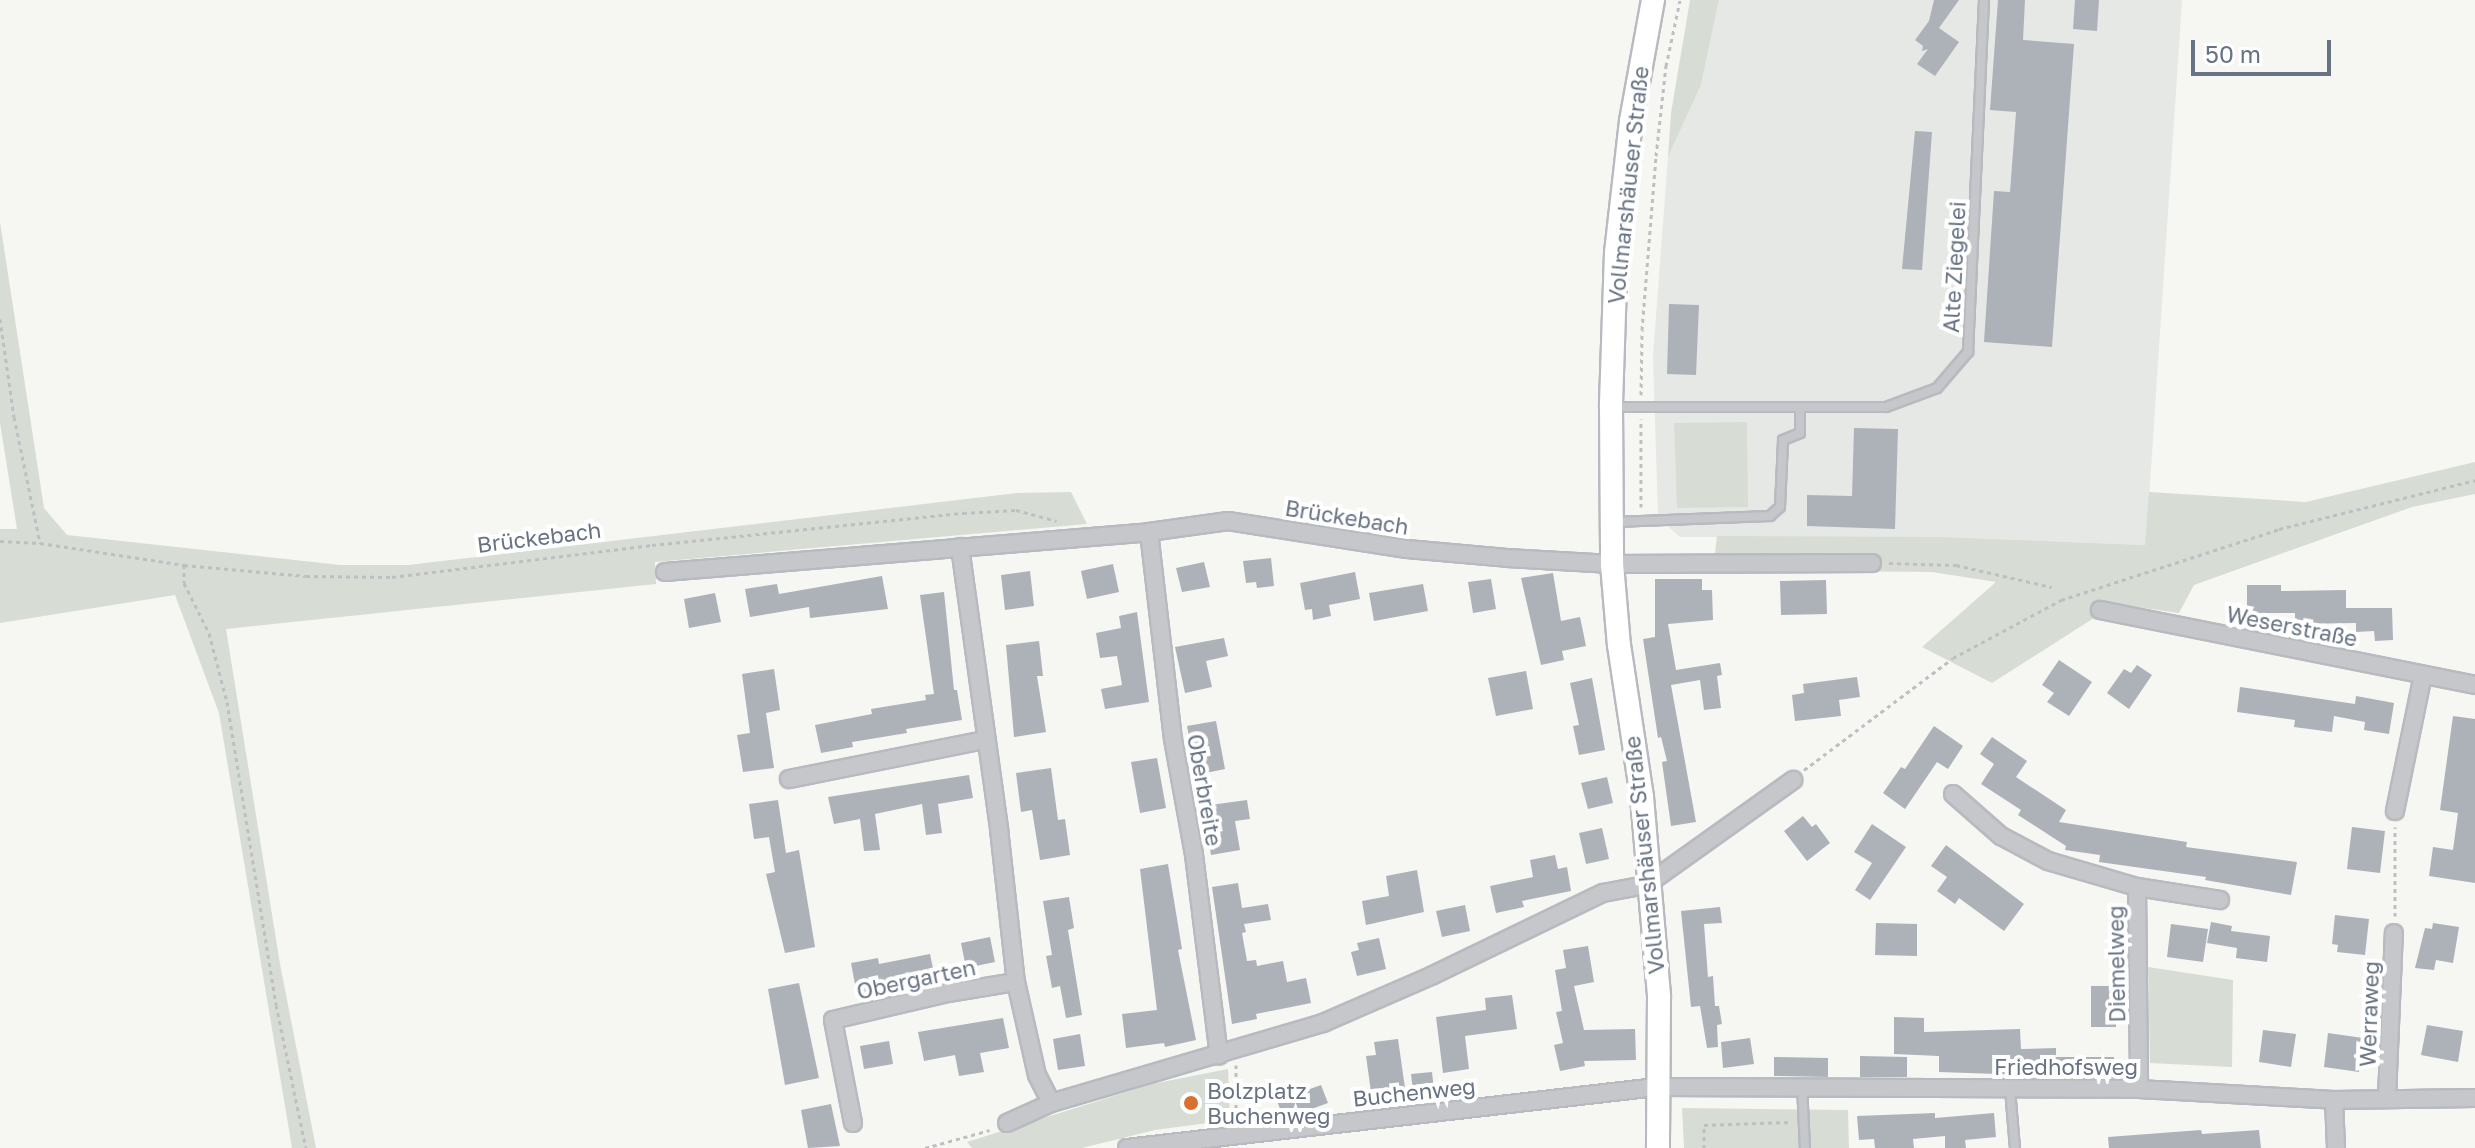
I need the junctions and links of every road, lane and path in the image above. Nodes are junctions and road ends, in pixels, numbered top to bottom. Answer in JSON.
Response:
{"nodes":[{"id":1,"x":1653,"y":0,"type":"edge"},
{"id":2,"x":1680,"y":0,"type":"edge"},
{"id":3,"x":1984,"y":0,"type":"edge"},
{"id":4,"x":0,"y":319,"type":"edge"},
{"id":5,"x":1611,"y":407,"type":"junction"},
{"id":6,"x":1641,"y":407,"type":"junction"},
{"id":7,"x":1800,"y":407,"type":"junction"},
{"id":8,"x":1622,"y":522,"type":"junction"},
{"id":9,"x":1149,"y":532,"type":"junction"},
{"id":10,"x":1076,"y":537,"type":"junction"},
{"id":11,"x":0,"y":541,"type":"edge"},
{"id":12,"x":40,"y":543,"type":"junction"},
{"id":13,"x":960,"y":547,"type":"junction"},
{"id":14,"x":1872,"y":563,"type":"joint"},
{"id":15,"x":1612,"y":564,"type":"junction"},
{"id":16,"x":184,"y":565,"type":"junction"},
{"id":17,"x":665,"y":572,"type":"dead end"},
{"id":18,"x":2051,"y":587,"type":"dead end"},
{"id":19,"x":2100,"y":610,"type":"dead end"},
{"id":20,"x":2423,"y":675,"type":"junction"},
{"id":21,"x":2475,"y":685,"type":"edge"},
{"id":22,"x":985,"y":740,"type":"junction"},
{"id":23,"x":789,"y":779,"type":"dead end"},
{"id":24,"x":1793,"y":780,"type":"dead end"},
{"id":25,"x":1953,"y":794,"type":"dead end"},
{"id":26,"x":2395,"y":811,"type":"joint"},
{"id":27,"x":1646,"y":885,"type":"junction"},
{"id":28,"x":2137,"y":887,"type":"junction"},
{"id":29,"x":2220,"y":900,"type":"dead end"},
{"id":30,"x":2394,"y":933,"type":"joint"},
{"id":31,"x":1016,"y":982,"type":"junction"},
{"id":32,"x":1237,"y":1049,"type":"junction"},
{"id":33,"x":1219,"y":1055,"type":"junction"},
{"id":34,"x":1802,"y":1085,"type":"junction"},
{"id":35,"x":1657,"y":1087,"type":"junction"},
{"id":36,"x":2010,"y":1089,"type":"junction"},
{"id":37,"x":2139,"y":1089,"type":"junction"},
{"id":38,"x":2387,"y":1097,"type":"junction"},
{"id":39,"x":2475,"y":1098,"type":"edge"},
{"id":40,"x":2334,"y":1100,"type":"junction"},
{"id":41,"x":1051,"y":1103,"type":"junction"},
{"id":42,"x":1804,"y":1121,"type":"junction"},
{"id":43,"x":853,"y":1123,"type":"dead end"},
{"id":44,"x":1007,"y":1123,"type":"joint"},
{"id":45,"x":1238,"y":1133,"type":"junction"},
{"id":46,"x":306,"y":1148,"type":"edge"},
{"id":47,"x":925,"y":1148,"type":"edge"},
{"id":48,"x":1127,"y":1148,"type":"edge"},
{"id":49,"x":1658,"y":1148,"type":"edge"},
{"id":50,"x":1704,"y":1148,"type":"edge"},
{"id":51,"x":1805,"y":1148,"type":"edge"},
{"id":52,"x":2015,"y":1148,"type":"edge"},
{"id":53,"x":2336,"y":1148,"type":"edge"}],
"edges":[{"from":1,"to":5,"type":"main road","name":"Vollmarshäuser Straße"},
{"from":2,"to":6,"type":"path"},
{"from":3,"to":7,"type":"lane","name":"Alte Ziegelei"},
{"from":4,"to":12,"type":"path"},
{"from":5,"to":6,"type":"lane","name":"Alte Ziegelei"},
{"from":5,"to":8,"type":"main road","name":"Vollmarshäuser Straße"},
{"from":6,"to":7,"type":"lane","name":"Alte Ziegelei"},
{"from":6,"to":8,"type":"path"},
{"from":7,"to":8,"type":"lane"},
{"from":8,"to":15,"type":"main road","name":"Vollmarshäuser Straße"},
{"from":9,"to":10,"type":"street","name":"Brückebach"},
{"from":9,"to":15,"type":"street","name":"Brückebach"},
{"from":9,"to":33,"type":"street","name":"Oberbreite"},
{"from":10,"to":13,"type":"street","name":"Brückebach"},
{"from":10,"to":16,"type":"path","name":"Brückebach"},
{"from":11,"to":12,"type":"path","name":"Brückebach"},
{"from":12,"to":16,"type":"path","name":"Brückebach"},
{"from":13,"to":17,"type":"street","name":"Brückebach"},
{"from":13,"to":22,"type":"street"},
{"from":14,"to":15,"type":"street"},
{"from":14,"to":18,"type":"path"},
{"from":15,"to":27,"type":"main road","name":"Vollmarshäuser Straße"},
{"from":16,"to":46,"type":"path"},
{"from":19,"to":20,"type":"street","name":"Weserstraße"},
{"from":20,"to":21,"type":"street","name":"Weserstraße"},
{"from":20,"to":26,"type":"street"},
{"from":22,"to":23,"type":"street"},
{"from":22,"to":31,"type":"street"},
{"from":24,"to":27,"type":"street"},
{"from":25,"to":28,"type":"street","name":"Diemelweg"},
{"from":26,"to":30,"type":"path"},
{"from":27,"to":32,"type":"street"},
{"from":27,"to":35,"type":"main road","name":"Vollmarshäuser Straße"},
{"from":28,"to":29,"type":"street","name":"Diemelweg"},
{"from":28,"to":37,"type":"street","name":"Diemelweg"},
{"from":30,"to":38,"type":"street","name":"Werraweg"},
{"from":31,"to":41,"type":"street"},
{"from":31,"to":43,"type":"street","name":"Obergarten"},
{"from":32,"to":33,"type":"street"},
{"from":32,"to":45,"type":"path"},
{"from":33,"to":41,"type":"street"},
{"from":34,"to":35,"type":"street","name":"Friedhofsweg"},
{"from":34,"to":36,"type":"street","name":"Friedhofsweg"},
{"from":34,"to":42,"type":"lane"},
{"from":35,"to":45,"type":"street","name":"Buchenweg"},
{"from":35,"to":49,"type":"main road","name":"Vollmarshäuser Straße"},
{"from":36,"to":37,"type":"street","name":"Friedhofsweg"},
{"from":36,"to":52,"type":"lane"},
{"from":37,"to":40,"type":"street","name":"Friedhofsweg"},
{"from":38,"to":39,"type":"street","name":"Friedhofsweg"},
{"from":38,"to":40,"type":"street","name":"Friedhofsweg"},
{"from":40,"to":53,"type":"street"},
{"from":41,"to":44,"type":"street"},
{"from":42,"to":50,"type":"path"},
{"from":42,"to":51,"type":"lane"},
{"from":44,"to":47,"type":"path"},
{"from":45,"to":48,"type":"street","name":"Buchenweg"}]}
